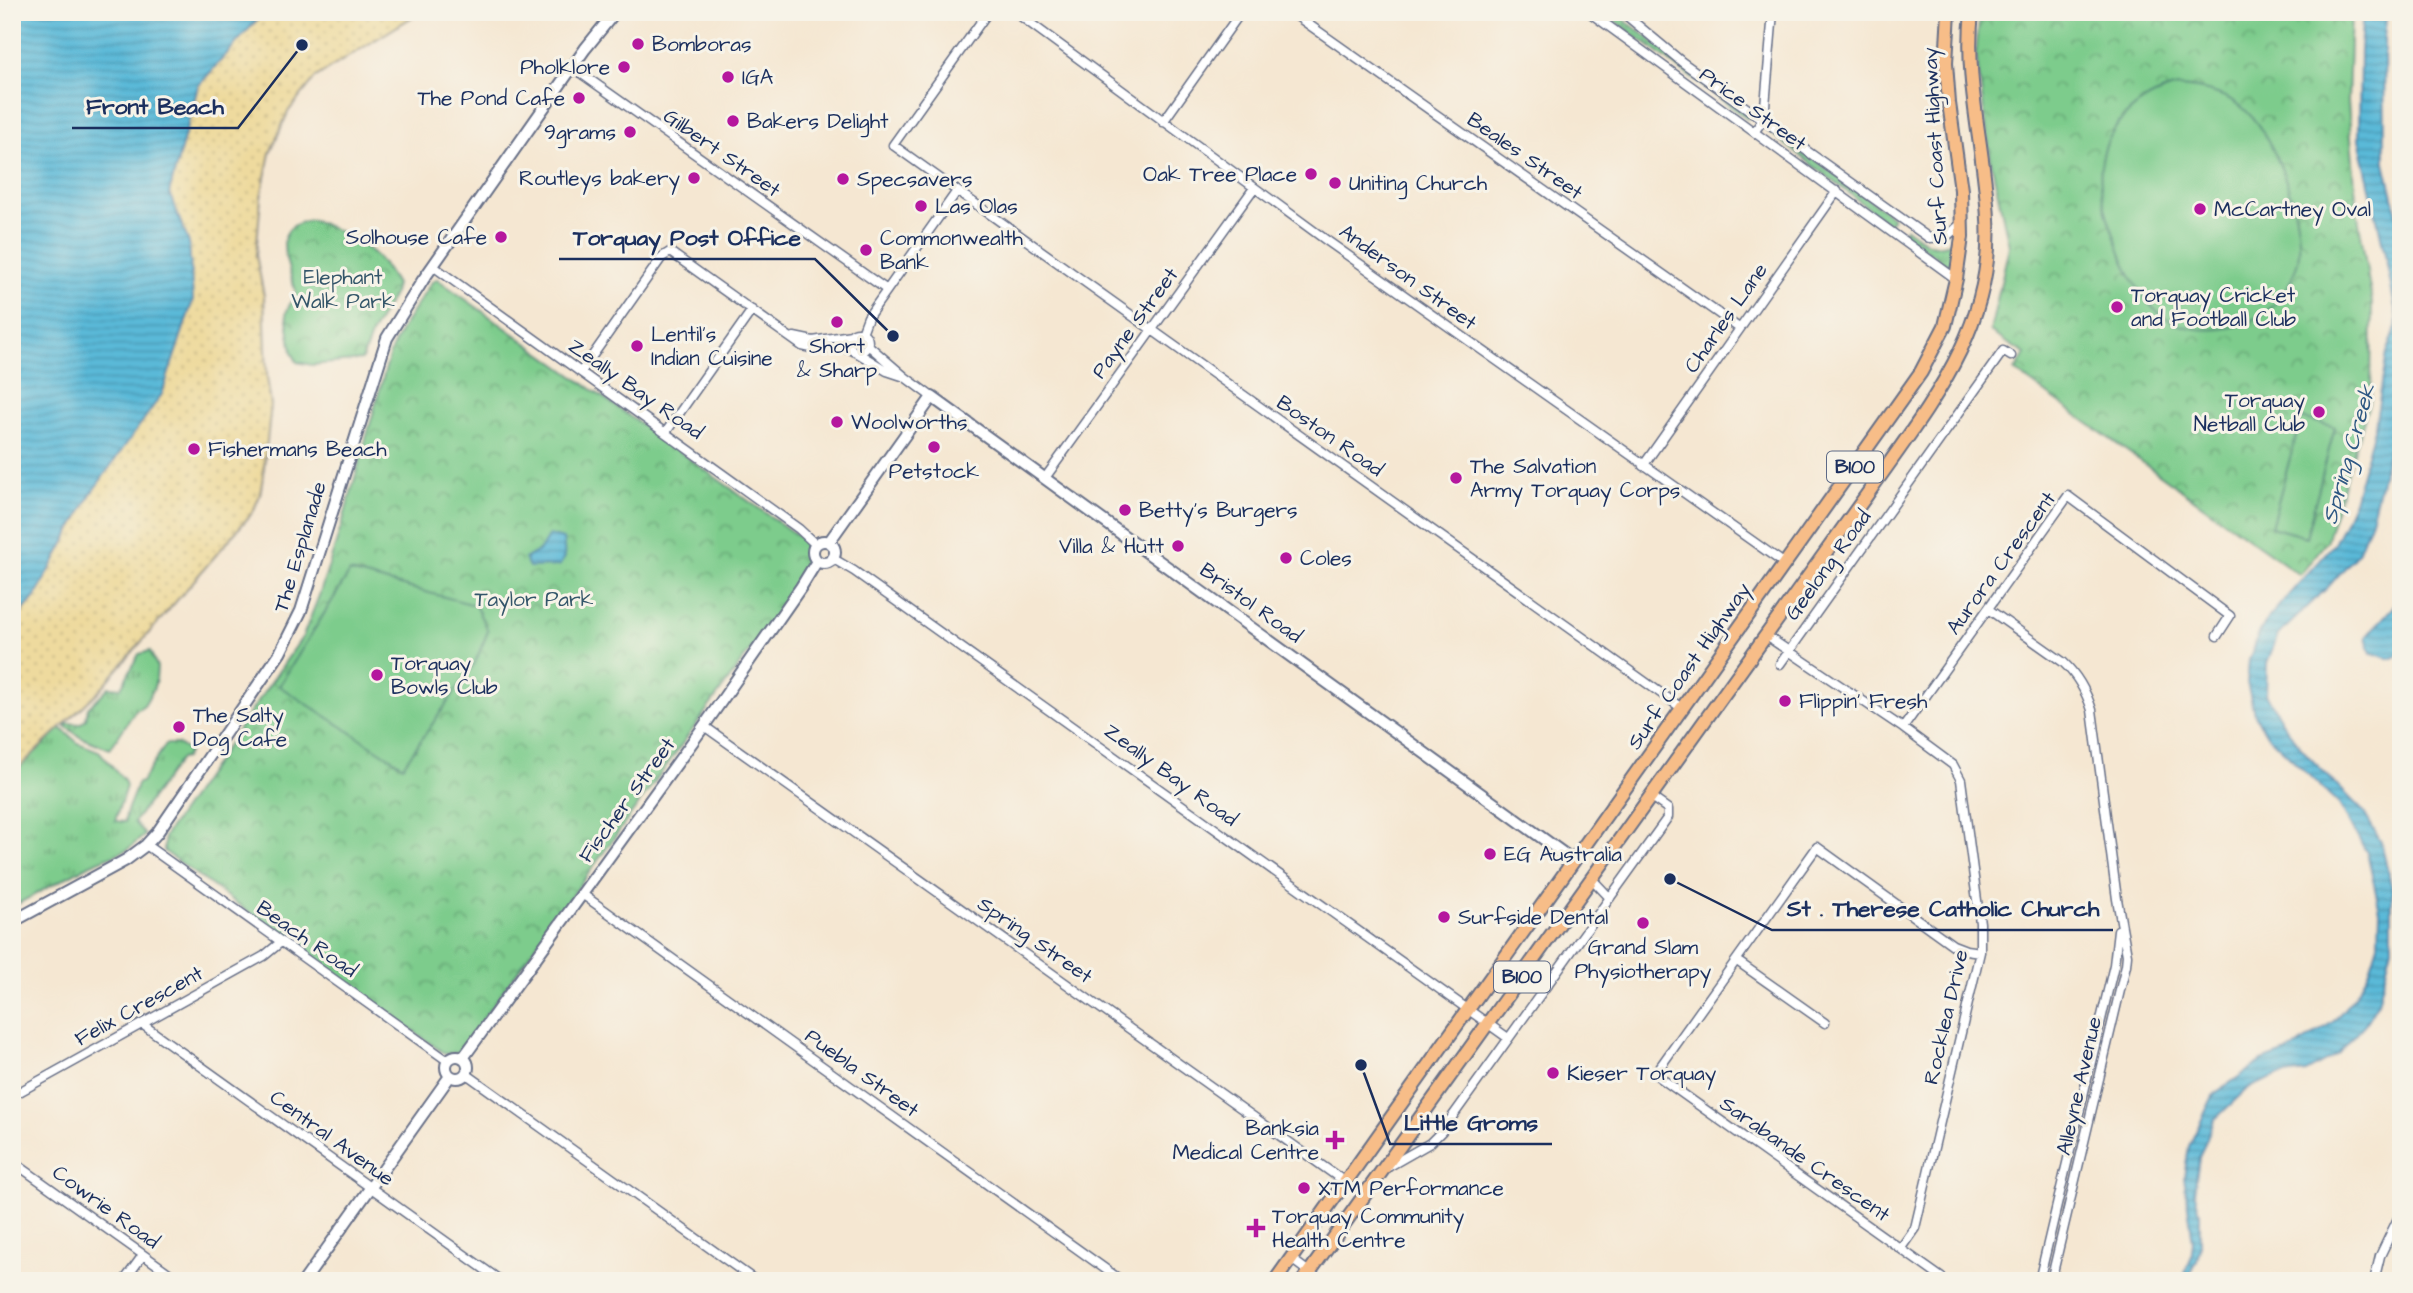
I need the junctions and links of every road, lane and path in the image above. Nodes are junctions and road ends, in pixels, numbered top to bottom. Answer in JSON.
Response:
{"nodes":[{"id":1,"x":615,"y":12,"type":"edge"},
{"id":2,"x":988,"y":12,"type":"edge"},
{"id":3,"x":1014,"y":12,"type":"edge"},
{"id":4,"x":1241,"y":12,"type":"edge"},
{"id":5,"x":1291,"y":12,"type":"edge"},
{"id":6,"x":1622,"y":12,"type":"edge"},
{"id":7,"x":1773,"y":12,"type":"edge"},
{"id":8,"x":1949,"y":12,"type":"edge"},
{"id":9,"x":1972,"y":12,"type":"edge"},
{"id":10,"x":1592,"y":13,"type":"edge"},
{"id":11,"x":572,"y":67,"type":"junction"},
{"id":12,"x":1763,"y":118,"type":"junction"},
{"id":13,"x":1163,"y":122,"type":"junction"},
{"id":14,"x":1755,"y":131,"type":"junction"},
{"id":15,"x":1254,"y":188,"type":"junction"},
{"id":16,"x":957,"y":191,"type":"junction"},
{"id":17,"x":1837,"y":191,"type":"junction"},
{"id":18,"x":1901,"y":218,"type":"junction"},
{"id":19,"x":1962,"y":222,"type":"junction"},
{"id":20,"x":1893,"y":232,"type":"junction"},
{"id":21,"x":432,"y":266,"type":"junction"},
{"id":22,"x":1956,"y":279,"type":"junction"},
{"id":23,"x":887,"y":290,"type":"junction"},
{"id":24,"x":752,"y":310,"type":"junction"},
{"id":25,"x":1739,"y":328,"type":"junction"},
{"id":26,"x":1151,"y":330,"type":"junction"},
{"id":27,"x":782,"y":331,"type":"junction"},
{"id":28,"x":862,"y":333,"type":"junction"},
{"id":29,"x":851,"y":335,"type":"junction"},
{"id":30,"x":868,"y":345,"type":"junction"},
{"id":31,"x":854,"y":350,"type":"junction"},
{"id":32,"x":2011,"y":356,"type":"dead end"},
{"id":33,"x":581,"y":372,"type":"junction"},
{"id":34,"x":905,"y":377,"type":"junction"},
{"id":35,"x":932,"y":397,"type":"junction"},
{"id":36,"x":666,"y":432,"type":"junction"},
{"id":37,"x":1643,"y":466,"type":"junction"},
{"id":38,"x":1045,"y":478,"type":"junction"},
{"id":39,"x":829,"y":542,"type":"junction"},
{"id":40,"x":815,"y":544,"type":"junction"},
{"id":41,"x":832,"y":558,"type":"junction"},
{"id":42,"x":817,"y":561,"type":"junction"},
{"id":43,"x":1784,"y":564,"type":"junction"},
{"id":44,"x":1806,"y":578,"type":"junction"},
{"id":45,"x":1988,"y":609,"type":"junction"},
{"id":46,"x":1743,"y":623,"type":"junction"},
{"id":47,"x":1765,"y":635,"type":"junction"},
{"id":48,"x":2217,"y":636,"type":"dead end"},
{"id":49,"x":1789,"y":650,"type":"junction"},
{"id":50,"x":1780,"y":664,"type":"dead end"},
{"id":51,"x":1683,"y":709,"type":"junction"},
{"id":52,"x":704,"y":726,"type":"junction"},
{"id":53,"x":1903,"y":728,"type":"junction"},
{"id":54,"x":1651,"y":797,"type":"junction"},
{"id":55,"x":146,"y":845,"type":"junction"},
{"id":56,"x":1574,"y":861,"type":"junction"},
{"id":57,"x":1592,"y":879,"type":"junction"},
{"id":58,"x":582,"y":894,"type":"junction"},
{"id":59,"x":1610,"y":898,"type":"junction"},
{"id":60,"x":2117,"y":899,"type":"junction"},
{"id":61,"x":12,"y":922,"type":"edge"},
{"id":62,"x":281,"y":942,"type":"junction"},
{"id":63,"x":1980,"y":952,"type":"junction"},
{"id":64,"x":1737,"y":961,"type":"junction"},
{"id":65,"x":1468,"y":1009,"type":"junction"},
{"id":66,"x":1825,"y":1023,"type":"dead end"},
{"id":67,"x":142,"y":1024,"type":"junction"},
{"id":68,"x":1488,"y":1024,"type":"junction"},
{"id":69,"x":1508,"y":1038,"type":"junction"},
{"id":70,"x":463,"y":1058,"type":"junction"},
{"id":71,"x":448,"y":1061,"type":"junction"},
{"id":72,"x":465,"y":1073,"type":"junction"},
{"id":73,"x":450,"y":1076,"type":"junction"},
{"id":74,"x":12,"y":1096,"type":"edge"},
{"id":75,"x":12,"y":1161,"type":"edge"},
{"id":76,"x":1380,"y":1173,"type":"junction"},
{"id":77,"x":1345,"y":1182,"type":"junction"},
{"id":78,"x":370,"y":1188,"type":"junction"},
{"id":79,"x":2401,"y":1212,"type":"edge"},
{"id":80,"x":1901,"y":1248,"type":"junction"},
{"id":81,"x":143,"y":1255,"type":"junction"},
{"id":82,"x":1290,"y":1258,"type":"junction"},
{"id":83,"x":1306,"y":1276,"type":"edge"},
{"id":84,"x":124,"y":1281,"type":"edge"},
{"id":85,"x":180,"y":1281,"type":"edge"},
{"id":86,"x":304,"y":1281,"type":"edge"},
{"id":87,"x":501,"y":1281,"type":"edge"},
{"id":88,"x":756,"y":1281,"type":"edge"},
{"id":89,"x":1122,"y":1281,"type":"edge"},
{"id":90,"x":1275,"y":1281,"type":"edge"},
{"id":91,"x":1321,"y":1281,"type":"edge"},
{"id":92,"x":1946,"y":1281,"type":"edge"},
{"id":93,"x":2039,"y":1281,"type":"edge"},
{"id":94,"x":2051,"y":1281,"type":"edge"},
{"id":95,"x":2374,"y":1281,"type":"edge"}],
"edges":[{"from":1,"to":11,"type":"street","name":"The Esplanade"},
{"from":2,"to":16,"type":"street","name":"Boston Road"},
{"from":3,"to":13,"type":"street","name":"Anderson Street"},
{"from":4,"to":13,"type":"street"},
{"from":5,"to":25,"type":"street","name":"Beales Street"},
{"from":6,"to":12,"type":"street","name":"Price Street"},
{"from":7,"to":12,"type":"street"},
{"from":8,"to":19,"type":"main road","name":"Surf Coast Highway","number":"B100"},
{"from":9,"to":44,"type":"main road","name":"Surf Coast Highway","number":"B100"},
{"from":10,"to":14,"type":"street","name":"Price Street"},
{"from":11,"to":21,"type":"street","name":"The Esplanade"},
{"from":11,"to":23,"type":"street","name":"Gilbert Street"},
{"from":12,"to":14,"type":"street"},
{"from":12,"to":18,"type":"street","name":"Price Street"},
{"from":13,"to":15,"type":"street","name":"Anderson Street"},
{"from":14,"to":17,"type":"street","name":"Price Street"},
{"from":15,"to":26,"type":"street","name":"Payne Street"},
{"from":15,"to":37,"type":"street","name":"Anderson Street"},
{"from":16,"to":23,"type":"street"},
{"from":16,"to":26,"type":"street","name":"Boston Road"},
{"from":17,"to":20,"type":"street","name":"Price Street"},
{"from":17,"to":25,"type":"street","name":"Charles Lane"},
{"from":18,"to":19,"type":"street","name":"Price Street"},
{"from":18,"to":20,"type":"street"},
{"from":19,"to":22,"type":"main road","name":"Surf Coast Highway","number":"B100"},
{"from":20,"to":22,"type":"street","name":"Price Street"},
{"from":21,"to":33,"type":"street","name":"Zeally Bay Road"},
{"from":21,"to":55,"type":"street","name":"The Esplanade"},
{"from":22,"to":43,"type":"main road","name":"Surf Coast Highway","number":"B100"},
{"from":23,"to":28,"type":"street"},
{"from":24,"to":27,"type":"street"},
{"from":24,"to":33,"type":"street"},
{"from":24,"to":36,"type":"street"},
{"from":25,"to":37,"type":"street","name":"Charles Lane"},
{"from":26,"to":38,"type":"street","name":"Payne Street"},
{"from":26,"to":51,"type":"street","name":"Boston Road"},
{"from":27,"to":29,"type":"street"},
{"from":27,"to":31,"type":"street"},
{"from":28,"to":29,"type":"street"},
{"from":28,"to":30,"type":"street"},
{"from":29,"to":31,"type":"street"},
{"from":30,"to":31,"type":"street"},
{"from":30,"to":34,"type":"street","name":"Bristol Road"},
{"from":31,"to":34,"type":"street","name":"Bristol Road"},
{"from":32,"to":49,"type":"street","name":"Geelong Road"},
{"from":33,"to":36,"type":"street","name":"Zeally Bay Road"},
{"from":34,"to":35,"type":"street","name":"Bristol Road"},
{"from":35,"to":38,"type":"street","name":"Bristol Road"},
{"from":35,"to":39,"type":"street"},
{"from":36,"to":40,"type":"street","name":"Zeally Bay Road"},
{"from":37,"to":43,"type":"street","name":"Anderson Street"},
{"from":38,"to":56,"type":"street","name":"Bristol Road"},
{"from":39,"to":40,"type":"street"},
{"from":39,"to":41,"type":"street"},
{"from":40,"to":42,"type":"street"},
{"from":41,"to":42,"type":"street"},
{"from":41,"to":65,"type":"street","name":"Zeally Bay Road"},
{"from":42,"to":52,"type":"street","name":"Fischer Street"},
{"from":43,"to":44,"type":"main road"},
{"from":43,"to":46,"type":"main road","name":"Surf Coast Highway","number":"B100"},
{"from":44,"to":47,"type":"main road","name":"Surf Coast Highway","number":"B100"},
{"from":45,"to":48,"type":"street","name":"Aurora Crescent"},
{"from":45,"to":53,"type":"street","name":"Aurora Crescent"},
{"from":45,"to":60,"type":"street","name":"Alleyne Avenue"},
{"from":46,"to":47,"type":"main road"},
{"from":46,"to":51,"type":"main road","name":"Surf Coast Highway","number":"B100"},
{"from":47,"to":49,"type":"street","name":"Rocklea Drive"},
{"from":47,"to":54,"type":"main road","name":"Surf Coast Highway","number":"B100"},
{"from":49,"to":50,"type":"street","name":"Geelong Road"},
{"from":49,"to":53,"type":"street","name":"Rocklea Drive"},
{"from":51,"to":56,"type":"main road","name":"Surf Coast Highway","number":"B100"},
{"from":52,"to":58,"type":"street","name":"Fischer Street"},
{"from":52,"to":77,"type":"street","name":"Spring Street"},
{"from":53,"to":63,"type":"street","name":"Rocklea Drive"},
{"from":54,"to":57,"type":"main road","name":"Surf Coast Highway","number":"B100"},
{"from":54,"to":59,"type":"street"},
{"from":55,"to":61,"type":"street","name":"The Esplanade"},
{"from":55,"to":62,"type":"street","name":"Beach Road"},
{"from":56,"to":57,"type":"main road"},
{"from":56,"to":65,"type":"main road","name":"Surf Coast Highway","number":"B100"},
{"from":57,"to":59,"type":"street"},
{"from":57,"to":68,"type":"main road","name":"Surf Coast Highway","number":"B100"},
{"from":58,"to":70,"type":"street","name":"Fischer Street"},
{"from":58,"to":89,"type":"street","name":"Puebla Street"},
{"from":59,"to":69,"type":"street"},
{"from":60,"to":93,"type":"street","name":"Alleyne Avenue"},
{"from":60,"to":94,"type":"street","name":"Alleyne Avenue"},
{"from":62,"to":67,"type":"street","name":"Felix Crescent"},
{"from":62,"to":71,"type":"street","name":"Beach Road"},
{"from":63,"to":64,"type":"street","name":"Sarabande Crescent"},
{"from":63,"to":80,"type":"street","name":"Rocklea Drive"},
{"from":64,"to":66,"type":"street"},
{"from":64,"to":80,"type":"street","name":"Sarabande Crescent"},
{"from":65,"to":68,"type":"street","name":"Zeally Bay Road"},
{"from":65,"to":77,"type":"main road","name":"Surf Coast Highway","number":"B100"},
{"from":67,"to":74,"type":"street","name":"Felix Crescent"},
{"from":67,"to":78,"type":"street","name":"Central Avenue"},
{"from":68,"to":69,"type":"street"},
{"from":68,"to":76,"type":"main road","name":"Surf Coast Highway","number":"B100"},
{"from":69,"to":76,"type":"street"},
{"from":70,"to":71,"type":"street"},
{"from":70,"to":72,"type":"street"},
{"from":71,"to":73,"type":"street"},
{"from":72,"to":73,"type":"street"},
{"from":72,"to":88,"type":"street"},
{"from":73,"to":78,"type":"street"},
{"from":75,"to":81,"type":"street","name":"Cowrie Road"},
{"from":76,"to":83,"type":"main road","name":"Surf Coast Highway","number":"B100"},
{"from":77,"to":82,"type":"main road","name":"Surf Coast Highway","number":"B100"},
{"from":78,"to":86,"type":"street"},
{"from":78,"to":87,"type":"street","name":"Central Avenue"},
{"from":79,"to":95,"type":"street"},
{"from":80,"to":92,"type":"street","name":"Sarabande Crescent"},
{"from":81,"to":84,"type":"street"},
{"from":81,"to":85,"type":"street","name":"Cowrie Road"},
{"from":82,"to":83,"type":"street"},
{"from":82,"to":90,"type":"main road","name":"Surf Coast Highway","number":"B100"},
{"from":83,"to":91,"type":"street"}]}
